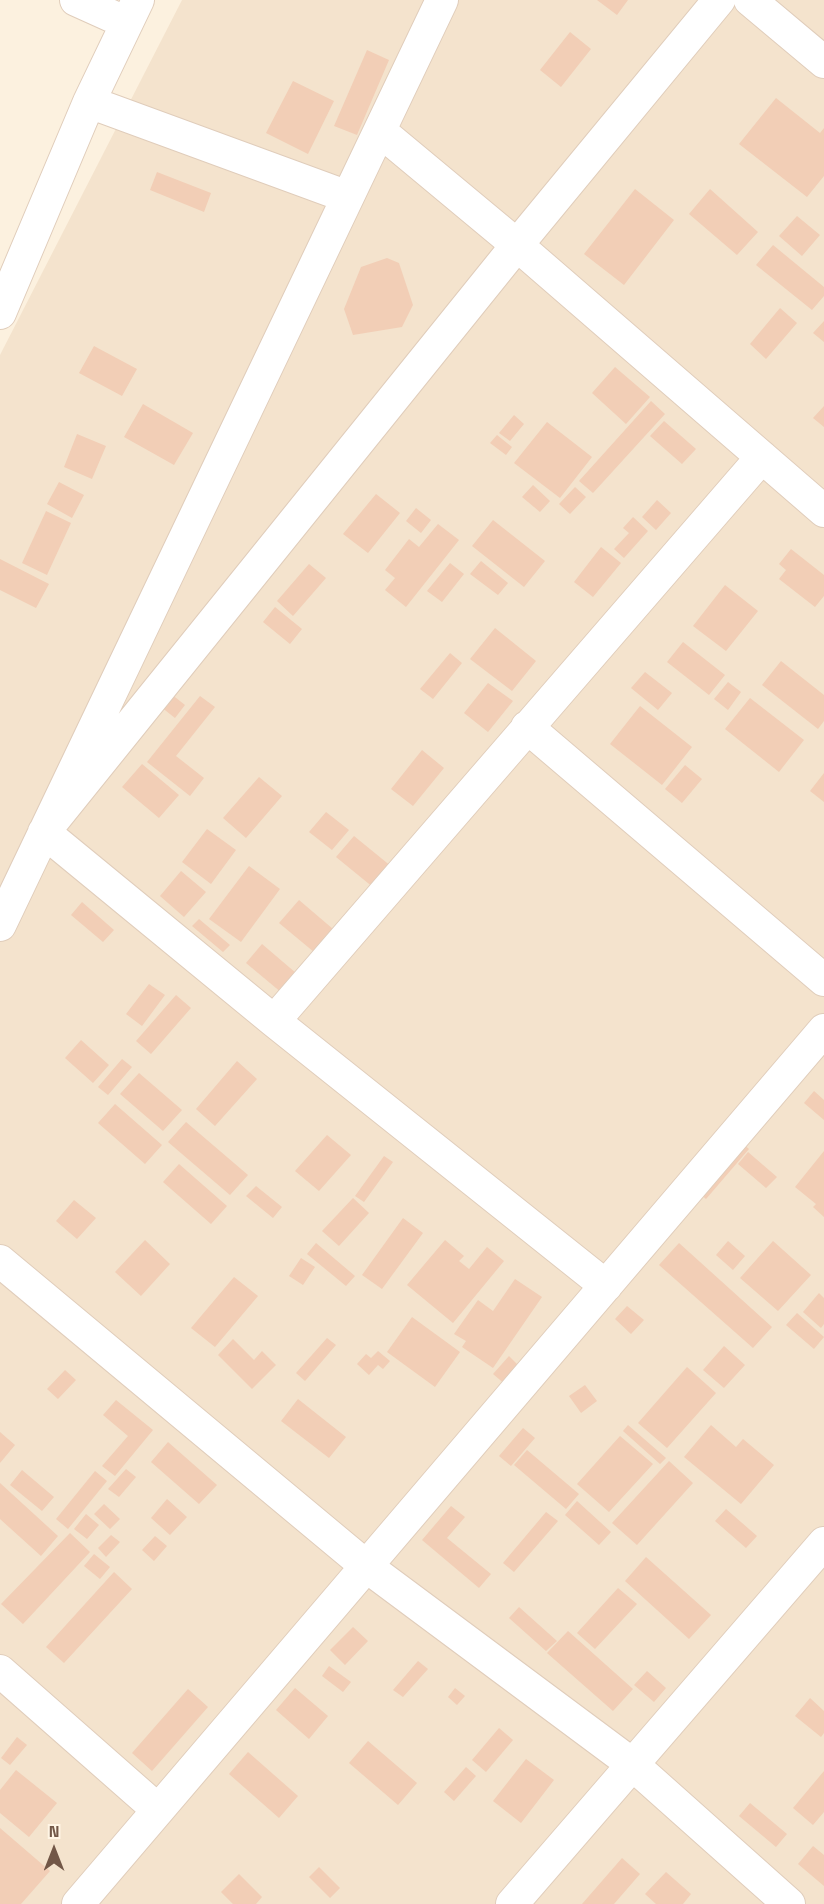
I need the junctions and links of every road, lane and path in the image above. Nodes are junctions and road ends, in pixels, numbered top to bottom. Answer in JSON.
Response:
{"nodes":[{"id":1,"x":76,"y":0,"type":"edge"},
{"id":2,"x":442,"y":0,"type":"edge"},
{"id":3,"x":719,"y":0,"type":"edge"},
{"id":4,"x":750,"y":0,"type":"edge"},
{"id":5,"x":132,"y":12,"type":"edge"},
{"id":6,"x":824,"y":62,"type":"edge"},
{"id":7,"x":89,"y":102,"type":"junction"},
{"id":8,"x":380,"y":131,"type":"junction"},
{"id":9,"x":348,"y":197,"type":"junction"},
{"id":10,"x":517,"y":245,"type":"junction"},
{"id":11,"x":0,"y":313,"type":"edge"},
{"id":12,"x":762,"y":457,"type":"junction"},
{"id":13,"x":824,"y":511,"type":"edge"},
{"id":14,"x":527,"y":727,"type":"junction"},
{"id":15,"x":44,"y":832,"type":"junction"},
{"id":16,"x":0,"y":925,"type":"edge"},
{"id":17,"x":824,"y":980,"type":"edge"},
{"id":18,"x":274,"y":1021,"type":"junction"},
{"id":19,"x":824,"y":1030,"type":"edge"},
{"id":20,"x":0,"y":1261,"type":"edge"},
{"id":21,"x":606,"y":1286,"type":"junction"},
{"id":22,"x":824,"y":1543,"type":"edge"},
{"id":23,"x":366,"y":1566,"type":"junction"},
{"id":24,"x":0,"y":1671,"type":"edge"},
{"id":25,"x":632,"y":1764,"type":"junction"},
{"id":26,"x":158,"y":1810,"type":"junction"},
{"id":27,"x":78,"y":1904,"type":"edge"},
{"id":28,"x":512,"y":1904,"type":"edge"},
{"id":29,"x":789,"y":1904,"type":"edge"}],
"edges":[{"from":1,"to":5,"type":"street"},
{"from":2,"to":8,"type":"street"},
{"from":3,"to":10,"type":"street"},
{"from":4,"to":6,"type":"street"},
{"from":5,"to":7,"type":"street"},
{"from":7,"to":9,"type":"street"},
{"from":7,"to":11,"type":"street"},
{"from":8,"to":9,"type":"street"},
{"from":8,"to":10,"type":"street"},
{"from":9,"to":15,"type":"street"},
{"from":10,"to":12,"type":"street"},
{"from":10,"to":15,"type":"street"},
{"from":12,"to":13,"type":"street"},
{"from":12,"to":14,"type":"street"},
{"from":14,"to":17,"type":"street"},
{"from":14,"to":18,"type":"street"},
{"from":15,"to":16,"type":"street"},
{"from":15,"to":18,"type":"street"},
{"from":18,"to":21,"type":"street"},
{"from":19,"to":21,"type":"street"},
{"from":20,"to":23,"type":"street"},
{"from":21,"to":23,"type":"street"},
{"from":22,"to":25,"type":"street"},
{"from":23,"to":25,"type":"street"},
{"from":23,"to":26,"type":"street"},
{"from":24,"to":26,"type":"street"},
{"from":25,"to":28,"type":"street"},
{"from":25,"to":29,"type":"street"},
{"from":26,"to":27,"type":"street"}]}
